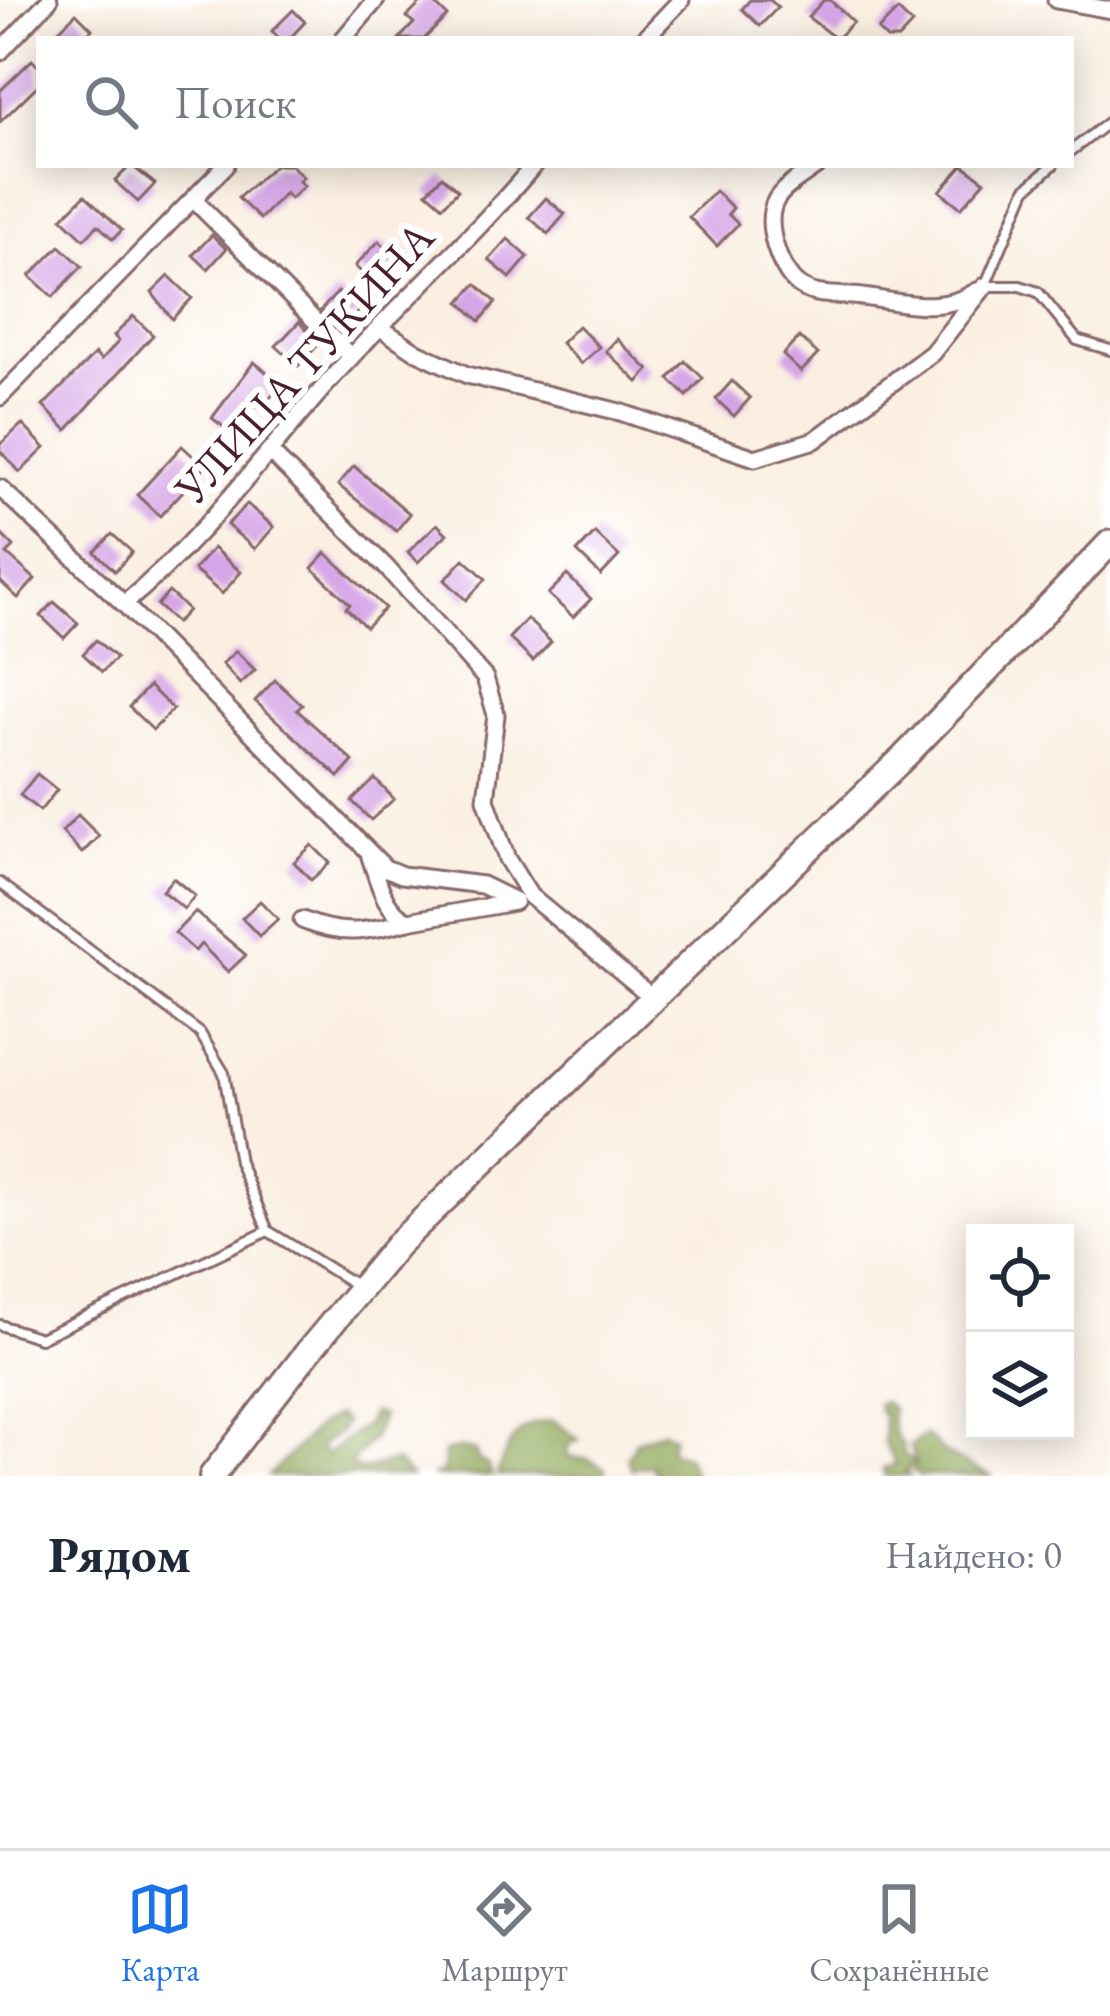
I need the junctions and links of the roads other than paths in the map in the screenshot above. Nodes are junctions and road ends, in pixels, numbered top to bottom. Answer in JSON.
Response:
{"nodes":[{"id":1,"x":50,"y":0,"type":"edge"},
{"id":2,"x":376,"y":0,"type":"edge"},
{"id":3,"x":681,"y":0,"type":"edge"},
{"id":4,"x":1056,"y":0,"type":"edge"},
{"id":5,"x":1110,"y":10,"type":"edge"},
{"id":6,"x":346,"y":36,"type":"edge"},
{"id":7,"x":647,"y":36,"type":"edge"},
{"id":8,"x":0,"y":52,"type":"edge"},
{"id":9,"x":1110,"y":121,"type":"edge"},
{"id":10,"x":1074,"y":149,"type":"edge"},
{"id":11,"x":223,"y":168,"type":"edge"},
{"id":12,"x":531,"y":168,"type":"edge"},
{"id":13,"x":814,"y":168,"type":"edge"},
{"id":14,"x":1050,"y":168,"type":"edge"},
{"id":15,"x":193,"y":199,"type":"junction"},
{"id":16,"x":985,"y":286,"type":"junction"},
{"id":17,"x":380,"y":327,"type":"junction"},
{"id":18,"x":1110,"y":350,"type":"edge"},
{"id":19,"x":351,"y":357,"type":"junction"},
{"id":20,"x":0,"y":397,"type":"edge"},
{"id":21,"x":271,"y":453,"type":"junction"},
{"id":22,"x":0,"y":488,"type":"edge"},
{"id":23,"x":1110,"y":543,"type":"edge"},
{"id":24,"x":124,"y":604,"type":"junction"},
{"id":25,"x":369,"y":854,"type":"junction"},
{"id":26,"x":0,"y":883,"type":"edge"},
{"id":27,"x":515,"y":901,"type":"junction"},
{"id":28,"x":550,"y":911,"type":"junction"},
{"id":29,"x":302,"y":920,"type":"dead end"},
{"id":30,"x":408,"y":921,"type":"junction"},
{"id":31,"x":653,"y":998,"type":"junction"},
{"id":32,"x":268,"y":1231,"type":"junction"},
{"id":33,"x":361,"y":1288,"type":"junction"},
{"id":34,"x":0,"y":1325,"type":"edge"},
{"id":35,"x":212,"y":1476,"type":"edge"}],
"edges":[{"from":1,"to":8,"type":"street"},
{"from":2,"to":6,"type":"street"},
{"from":3,"to":7,"type":"street"},
{"from":4,"to":5,"type":"street"},
{"from":9,"to":10,"type":"lane"},
{"from":11,"to":15,"type":"street"},
{"from":12,"to":17,"type":"street","name":"УЛИЦА ТУКИНА"},
{"from":13,"to":16,"type":"street"},
{"from":14,"to":16,"type":"lane"},
{"from":15,"to":19,"type":"street"},
{"from":15,"to":20,"type":"street"},
{"from":16,"to":17,"type":"street"},
{"from":16,"to":18,"type":"lane"},
{"from":17,"to":19,"type":"street","name":"УЛИЦА ТУКИНА"},
{"from":19,"to":21,"type":"street","name":"УЛИЦА ТУКИНА"},
{"from":21,"to":24,"type":"street","name":"УЛИЦА ТУКИНА"},
{"from":21,"to":28,"type":"street"},
{"from":22,"to":24,"type":"street"},
{"from":23,"to":31,"type":"main road"},
{"from":24,"to":25,"type":"street"},
{"from":25,"to":27,"type":"street"},
{"from":25,"to":30,"type":"street"},
{"from":26,"to":32,"type":"lane"},
{"from":27,"to":28,"type":"street"},
{"from":27,"to":30,"type":"street"},
{"from":28,"to":31,"type":"street"},
{"from":29,"to":30,"type":"street"},
{"from":31,"to":33,"type":"main road"},
{"from":32,"to":33,"type":"lane"},
{"from":32,"to":34,"type":"lane"},
{"from":33,"to":35,"type":"main road"}]}
